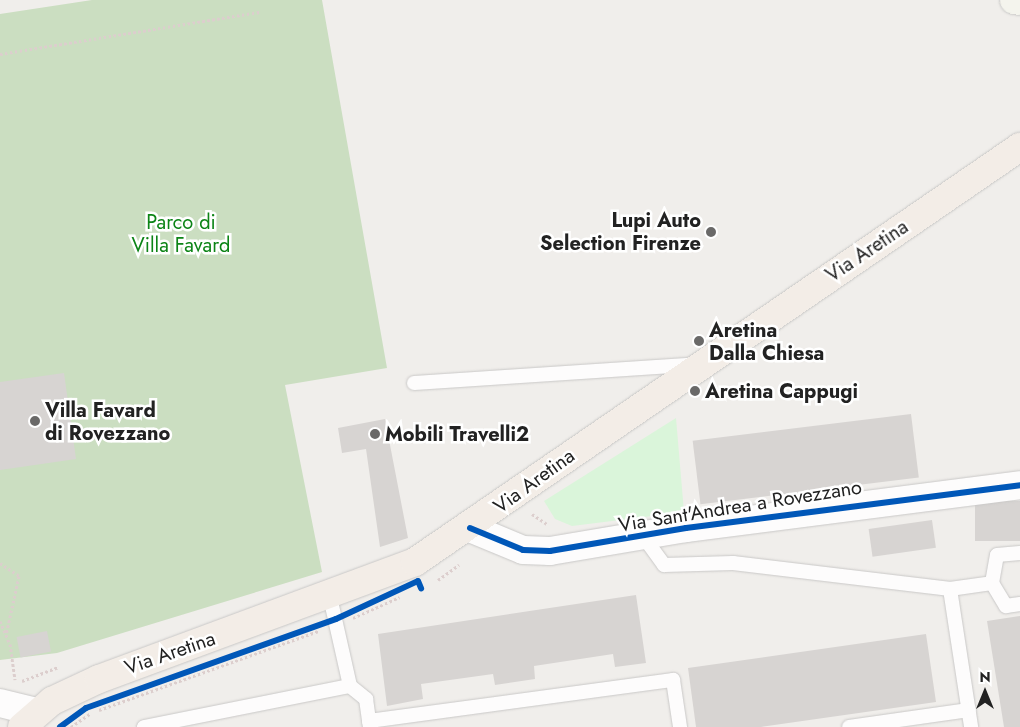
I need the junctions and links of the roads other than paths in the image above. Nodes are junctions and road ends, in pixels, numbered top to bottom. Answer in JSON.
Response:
{"nodes":[{"id":1,"x":1014,"y":0,"type":"edge"},
{"id":2,"x":1020,"y":1,"type":"edge"},
{"id":3,"x":1020,"y":147,"type":"edge"},
{"id":4,"x":698,"y":364,"type":"junction"},
{"id":5,"x":414,"y":383,"type":"dead end"},
{"id":6,"x":1020,"y":485,"type":"edge"},
{"id":7,"x":470,"y":528,"type":"junction"},
{"id":8,"x":643,"y":536,"type":"junction"},
{"id":9,"x":1020,"y":552,"type":"edge"},
{"id":10,"x":992,"y":583,"type":"junction"},
{"id":11,"x":950,"y":589,"type":"junction"},
{"id":12,"x":1020,"y":604,"type":"edge"},
{"id":13,"x":334,"y":613,"type":"junction"},
{"id":14,"x":350,"y":686,"type":"junction"},
{"id":15,"x":0,"y":704,"type":"edge"},
{"id":16,"x":969,"y":710,"type":"junction"},
{"id":17,"x":29,"y":720,"type":"edge"},
{"id":18,"x":369,"y":724,"type":"edge"},
{"id":19,"x":144,"y":727,"type":"edge"},
{"id":20,"x":680,"y":727,"type":"edge"},
{"id":21,"x":849,"y":727,"type":"edge"},
{"id":22,"x":972,"y":727,"type":"edge"}],
"edges":[{"from":1,"to":2,"type":"street"},
{"from":3,"to":4,"type":"main road","name":"Via Aretina"},
{"from":4,"to":5,"type":"lane"},
{"from":4,"to":7,"type":"main road","name":"Via Aretina"},
{"from":6,"to":8,"type":"street","name":"Via Sant'Andrea a Rovezzano"},
{"from":7,"to":8,"type":"street","name":"Via Sant'Andrea a Rovezzano"},
{"from":7,"to":13,"type":"main road","name":"Via Aretina"},
{"from":8,"to":11,"type":"lane"},
{"from":9,"to":10,"type":"lane"},
{"from":10,"to":11,"type":"lane"},
{"from":10,"to":12,"type":"lane"},
{"from":11,"to":16,"type":"lane"},
{"from":13,"to":14,"type":"lane"},
{"from":13,"to":17,"type":"main road","name":"Via Aretina"},
{"from":14,"to":18,"type":"lane"},
{"from":14,"to":19,"type":"lane"},
{"from":15,"to":17,"type":"street","name":"Via Aretina"},
{"from":16,"to":21,"type":"lane"},
{"from":16,"to":22,"type":"lane"},
{"from":18,"to":20,"type":"lane"}]}
